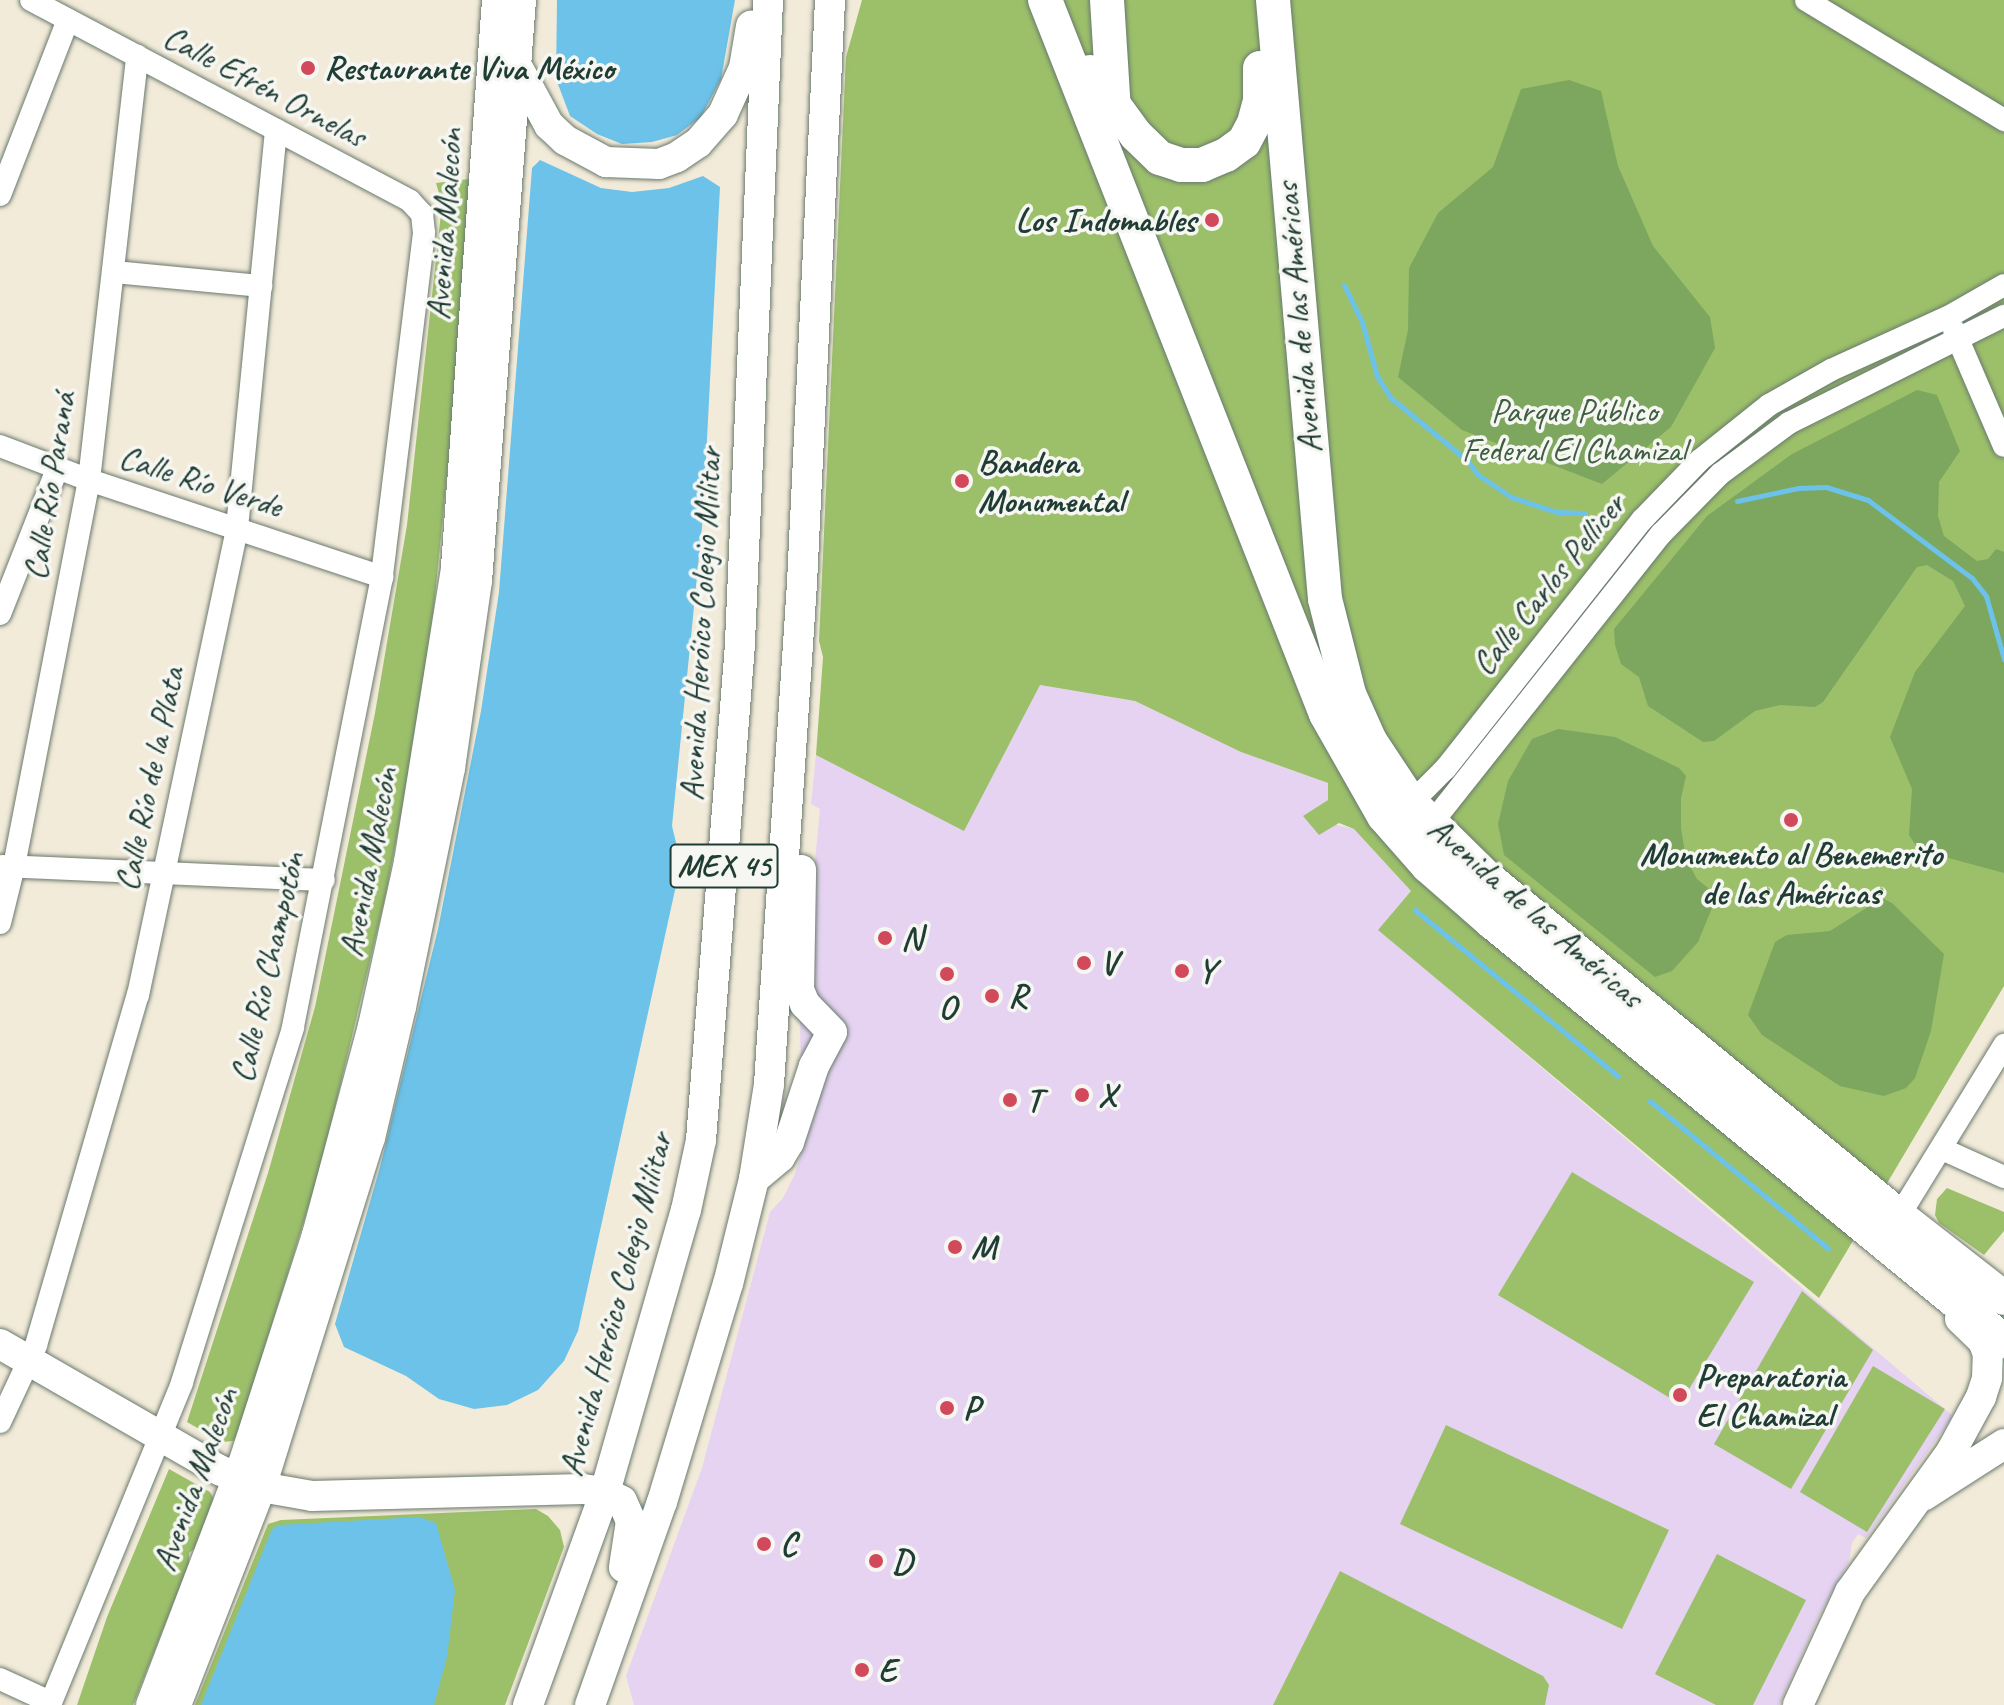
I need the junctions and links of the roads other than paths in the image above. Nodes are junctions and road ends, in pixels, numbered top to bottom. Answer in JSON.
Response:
{"nodes":[{"id":1,"x":31,"y":0,"type":"edge"},
{"id":2,"x":497,"y":0,"type":"edge"},
{"id":3,"x":521,"y":0,"type":"edge"},
{"id":4,"x":755,"y":0,"type":"edge"},
{"id":5,"x":768,"y":0,"type":"edge"},
{"id":6,"x":830,"y":0,"type":"edge"},
{"id":7,"x":1107,"y":0,"type":"edge"},
{"id":8,"x":1273,"y":0,"type":"edge"},
{"id":9,"x":1806,"y":0,"type":"edge"},
{"id":10,"x":1050,"y":12,"type":"edge"},
{"id":11,"x":68,"y":20,"type":"junction"},
{"id":12,"x":1274,"y":35,"type":"junction"},
{"id":13,"x":137,"y":56,"type":"junction"},
{"id":14,"x":517,"y":67,"type":"junction"},
{"id":15,"x":1115,"y":107,"type":"junction"},
{"id":16,"x":2004,"y":120,"type":"edge"},
{"id":17,"x":276,"y":130,"type":"junction"},
{"id":18,"x":1109,"y":156,"type":"junction"},
{"id":19,"x":0,"y":195,"type":"edge"},
{"id":20,"x":422,"y":214,"type":"joint"},
{"id":21,"x":115,"y":272,"type":"junction"},
{"id":22,"x":2004,"y":285,"type":"edge"},
{"id":23,"x":261,"y":286,"type":"junction"},
{"id":24,"x":2004,"y":316,"type":"edge"},
{"id":25,"x":1948,"y":317,"type":"junction"},
{"id":26,"x":1958,"y":342,"type":"junction"},
{"id":27,"x":0,"y":446,"type":"edge"},
{"id":28,"x":2004,"y":446,"type":"edge"},
{"id":29,"x":57,"y":469,"type":"junction"},
{"id":30,"x":89,"y":480,"type":"junction"},
{"id":31,"x":237,"y":528,"type":"junction"},
{"id":32,"x":382,"y":577,"type":"junction"},
{"id":33,"x":0,"y":614,"type":"edge"},
{"id":34,"x":1421,"y":814,"type":"junction"},
{"id":35,"x":784,"y":842,"type":"junction"},
{"id":36,"x":7,"y":866,"type":"edge"},
{"id":37,"x":164,"y":872,"type":"junction"},
{"id":38,"x":324,"y":880,"type":"junction"},
{"id":39,"x":0,"y":923,"type":"edge"},
{"id":40,"x":2004,"y":1045,"type":"edge"},
{"id":41,"x":1942,"y":1149,"type":"junction"},
{"id":42,"x":2004,"y":1177,"type":"edge"},
{"id":43,"x":754,"y":1179,"type":"junction"},
{"id":44,"x":1890,"y":1229,"type":"junction"},
{"id":45,"x":2004,"y":1298,"type":"edge"},
{"id":46,"x":2004,"y":1341,"type":"edge"},
{"id":47,"x":0,"y":1344,"type":"edge"},
{"id":48,"x":29,"y":1361,"type":"junction"},
{"id":49,"x":0,"y":1422,"type":"edge"},
{"id":50,"x":160,"y":1437,"type":"junction"},
{"id":51,"x":2004,"y":1444,"type":"edge"},
{"id":52,"x":249,"y":1482,"type":"junction"},
{"id":53,"x":605,"y":1492,"type":"junction"},
{"id":54,"x":1914,"y":1501,"type":"junction"},
{"id":55,"x":626,"y":1605,"type":"junction"},
{"id":56,"x":0,"y":1679,"type":"edge"},
{"id":57,"x":50,"y":1704,"type":"edge"},
{"id":58,"x":151,"y":1705,"type":"edge"},
{"id":59,"x":176,"y":1705,"type":"edge"},
{"id":60,"x":528,"y":1705,"type":"edge"},
{"id":61,"x":590,"y":1705,"type":"edge"},
{"id":62,"x":1798,"y":1705,"type":"edge"}],
"edges":[{"from":1,"to":11,"type":"street","name":"Calle Efrén Ornelas"},
{"from":2,"to":52,"type":"main road","name":"Avenida Malecón"},
{"from":3,"to":14,"type":"main road","name":"Avenida Malecón"},
{"from":4,"to":14,"type":"main road"},
{"from":5,"to":53,"type":"main road","name":"Avenida Heróico Colegio Militar","number":"MEX 45"},
{"from":6,"to":35,"type":"main road","number":"MEX 45"},
{"from":7,"to":15,"type":"highway"},
{"from":8,"to":12,"type":"highway","name":"Avenida de las Américas"},
{"from":9,"to":16,"type":"street"},
{"from":10,"to":15,"type":"highway"},
{"from":10,"to":18,"type":"highway","name":"Avenida de las Américas"},
{"from":11,"to":13,"type":"street","name":"Calle Efrén Ornelas"},
{"from":11,"to":19,"type":"street"},
{"from":12,"to":15,"type":"highway"},
{"from":12,"to":34,"type":"highway","name":"Avenida de las Américas"},
{"from":13,"to":17,"type":"street","name":"Calle Efrén Ornelas"},
{"from":13,"to":21,"type":"street","name":"Calle Río Paraná"},
{"from":14,"to":52,"type":"main road","name":"Avenida Malecón"},
{"from":15,"to":18,"type":"highway"},
{"from":17,"to":20,"type":"street","name":"Calle Efrén Ornelas"},
{"from":17,"to":23,"type":"street","name":"Calle Río de la Plata"},
{"from":18,"to":44,"type":"highway","name":"Avenida de las Américas"},
{"from":20,"to":32,"type":"street","name":"Calle Río Champotón"},
{"from":21,"to":23,"type":"street"},
{"from":21,"to":30,"type":"street","name":"Calle Río Paraná"},
{"from":22,"to":25,"type":"street","name":"Calle Carlos Pellicer"},
{"from":23,"to":31,"type":"street","name":"Calle Río de la Plata"},
{"from":24,"to":26,"type":"street","name":"Calle Carlos Pellicer"},
{"from":25,"to":26,"type":"street"},
{"from":25,"to":34,"type":"street","name":"Calle Carlos Pellicer"},
{"from":26,"to":28,"type":"street"},
{"from":26,"to":34,"type":"street","name":"Calle Carlos Pellicer"},
{"from":27,"to":29,"type":"street","name":"Calle Río Verde"},
{"from":29,"to":30,"type":"street","name":"Calle Río Verde"},
{"from":29,"to":33,"type":"street"},
{"from":30,"to":31,"type":"street","name":"Calle Río Verde"},
{"from":30,"to":36,"type":"street","name":"Calle Río Paraná"},
{"from":31,"to":32,"type":"street","name":"Calle Río Verde"},
{"from":31,"to":37,"type":"street","name":"Calle Río de la Plata"},
{"from":32,"to":38,"type":"street","name":"Calle Río Champotón"},
{"from":34,"to":44,"type":"highway","name":"Avenida de las Américas"},
{"from":35,"to":43,"type":"main road","number":"MEX 45"},
{"from":35,"to":43,"type":"main road"},
{"from":36,"to":37,"type":"street"},
{"from":36,"to":39,"type":"street","name":"Calle Río Paraná"},
{"from":37,"to":38,"type":"street"},
{"from":37,"to":48,"type":"street","name":"Calle Río de la Plata"},
{"from":38,"to":50,"type":"street","name":"Calle Río Champotón"},
{"from":40,"to":41,"type":"street"},
{"from":41,"to":42,"type":"street"},
{"from":41,"to":44,"type":"street"},
{"from":43,"to":55,"type":"main road","number":"MEX 45"},
{"from":44,"to":45,"type":"highway","name":"Avenida de las Américas"},
{"from":44,"to":46,"type":"highway"},
{"from":44,"to":54,"type":"main road"},
{"from":47,"to":48,"type":"main road"},
{"from":48,"to":49,"type":"street","name":"Calle Río de la Plata"},
{"from":48,"to":50,"type":"main road"},
{"from":50,"to":52,"type":"main road"},
{"from":50,"to":57,"type":"street","name":"Calle Río Champotón"},
{"from":51,"to":54,"type":"main road"},
{"from":52,"to":53,"type":"main road"},
{"from":52,"to":58,"type":"main road","name":"Avenida Malecón"},
{"from":52,"to":59,"type":"main road","name":"Avenida Malecón"},
{"from":53,"to":55,"type":"main road"},
{"from":53,"to":60,"type":"main road","name":"Avenida Heróico Colegio Militar","number":"MEX 45"},
{"from":54,"to":62,"type":"main road"},
{"from":55,"to":61,"type":"main road","number":"MEX 45"},
{"from":56,"to":57,"type":"street"}]}
